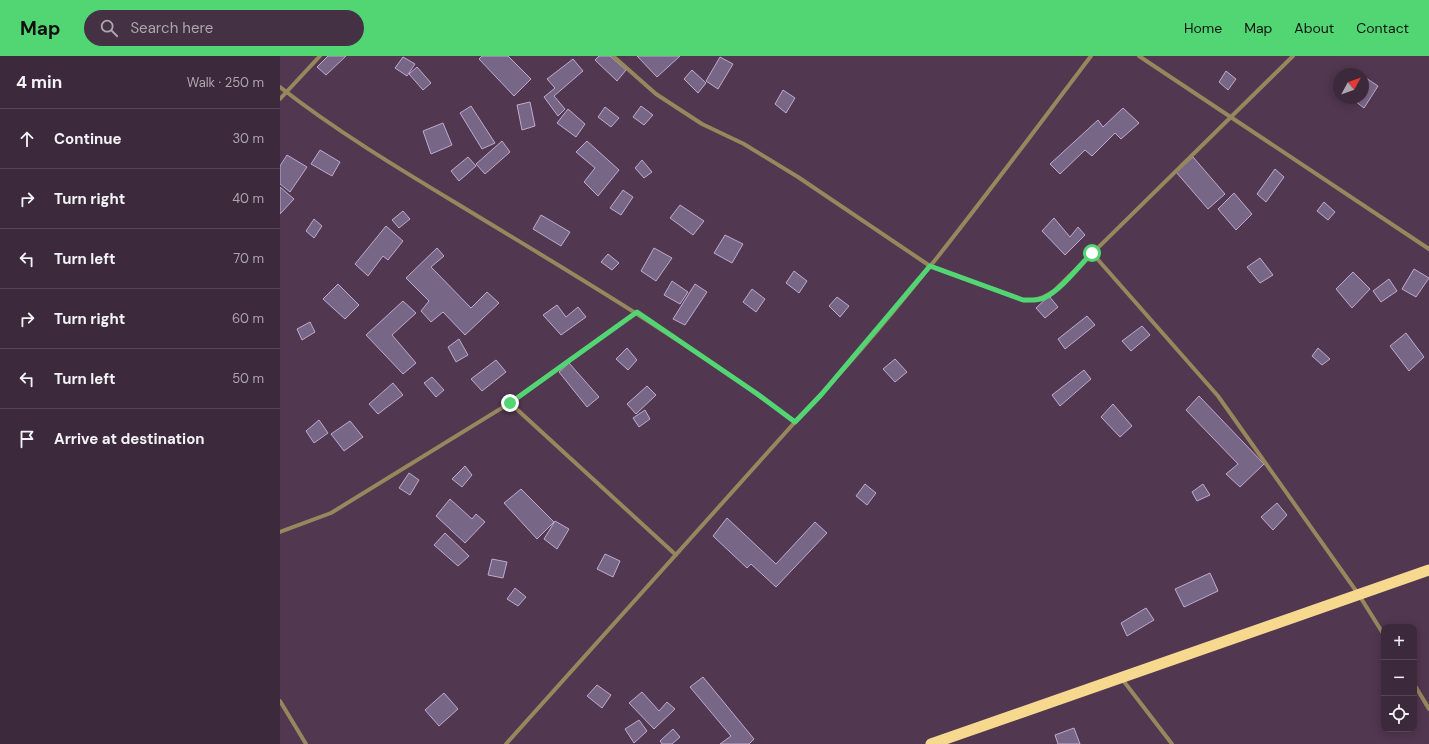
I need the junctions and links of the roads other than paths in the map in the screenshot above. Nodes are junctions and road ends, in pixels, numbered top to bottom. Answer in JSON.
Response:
{"nodes":[{"id":1,"x":320,"y":56,"type":"edge"},
{"id":2,"x":613,"y":56,"type":"edge"},
{"id":3,"x":1091,"y":56,"type":"edge"},
{"id":4,"x":1139,"y":56,"type":"edge"},
{"id":5,"x":1293,"y":56,"type":"edge"},
{"id":6,"x":280,"y":87,"type":"edge"},
{"id":7,"x":286,"y":92,"type":"junction"},
{"id":8,"x":280,"y":99,"type":"edge"},
{"id":9,"x":1230,"y":116,"type":"junction"},
{"id":10,"x":1429,"y":249,"type":"edge"},
{"id":11,"x":1092,"y":253,"type":"junction"},
{"id":12,"x":930,"y":266,"type":"junction"},
{"id":13,"x":637,"y":312,"type":"junction"},
{"id":14,"x":510,"y":403,"type":"junction"},
{"id":15,"x":795,"y":422,"type":"junction"},
{"id":16,"x":280,"y":532,"type":"edge"},
{"id":17,"x":676,"y":555,"type":"junction"},
{"id":18,"x":1429,"y":570,"type":"edge"},
{"id":19,"x":1360,"y":595,"type":"junction"},
{"id":20,"x":1381,"y":630,"type":"edge"},
{"id":21,"x":1121,"y":678,"type":"junction"},
{"id":22,"x":1417,"y":689,"type":"edge"},
{"id":23,"x":280,"y":701,"type":"edge"},
{"id":24,"x":1429,"y":709,"type":"edge"},
{"id":25,"x":306,"y":744,"type":"edge"},
{"id":26,"x":506,"y":744,"type":"edge"},
{"id":27,"x":931,"y":744,"type":"edge"},
{"id":28,"x":1172,"y":744,"type":"edge"}],
"edges":[{"from":1,"to":7,"type":"street"},
{"from":2,"to":12,"type":"street"},
{"from":3,"to":12,"type":"street"},
{"from":4,"to":9,"type":"street"},
{"from":5,"to":9,"type":"street"},
{"from":6,"to":7,"type":"street"},
{"from":7,"to":8,"type":"street"},
{"from":7,"to":13,"type":"street"},
{"from":9,"to":10,"type":"street"},
{"from":9,"to":11,"type":"street"},
{"from":11,"to":12,"type":"street"},
{"from":11,"to":19,"type":"street"},
{"from":12,"to":15,"type":"street"},
{"from":13,"to":14,"type":"street"},
{"from":13,"to":15,"type":"street"},
{"from":14,"to":16,"type":"street"},
{"from":14,"to":17,"type":"street"},
{"from":15,"to":17,"type":"street"},
{"from":17,"to":26,"type":"street"},
{"from":18,"to":19,"type":"highway"},
{"from":19,"to":20,"type":"street"},
{"from":19,"to":21,"type":"highway"},
{"from":21,"to":27,"type":"highway"},
{"from":21,"to":28,"type":"street"},
{"from":22,"to":24,"type":"street"},
{"from":23,"to":25,"type":"street"}]}
